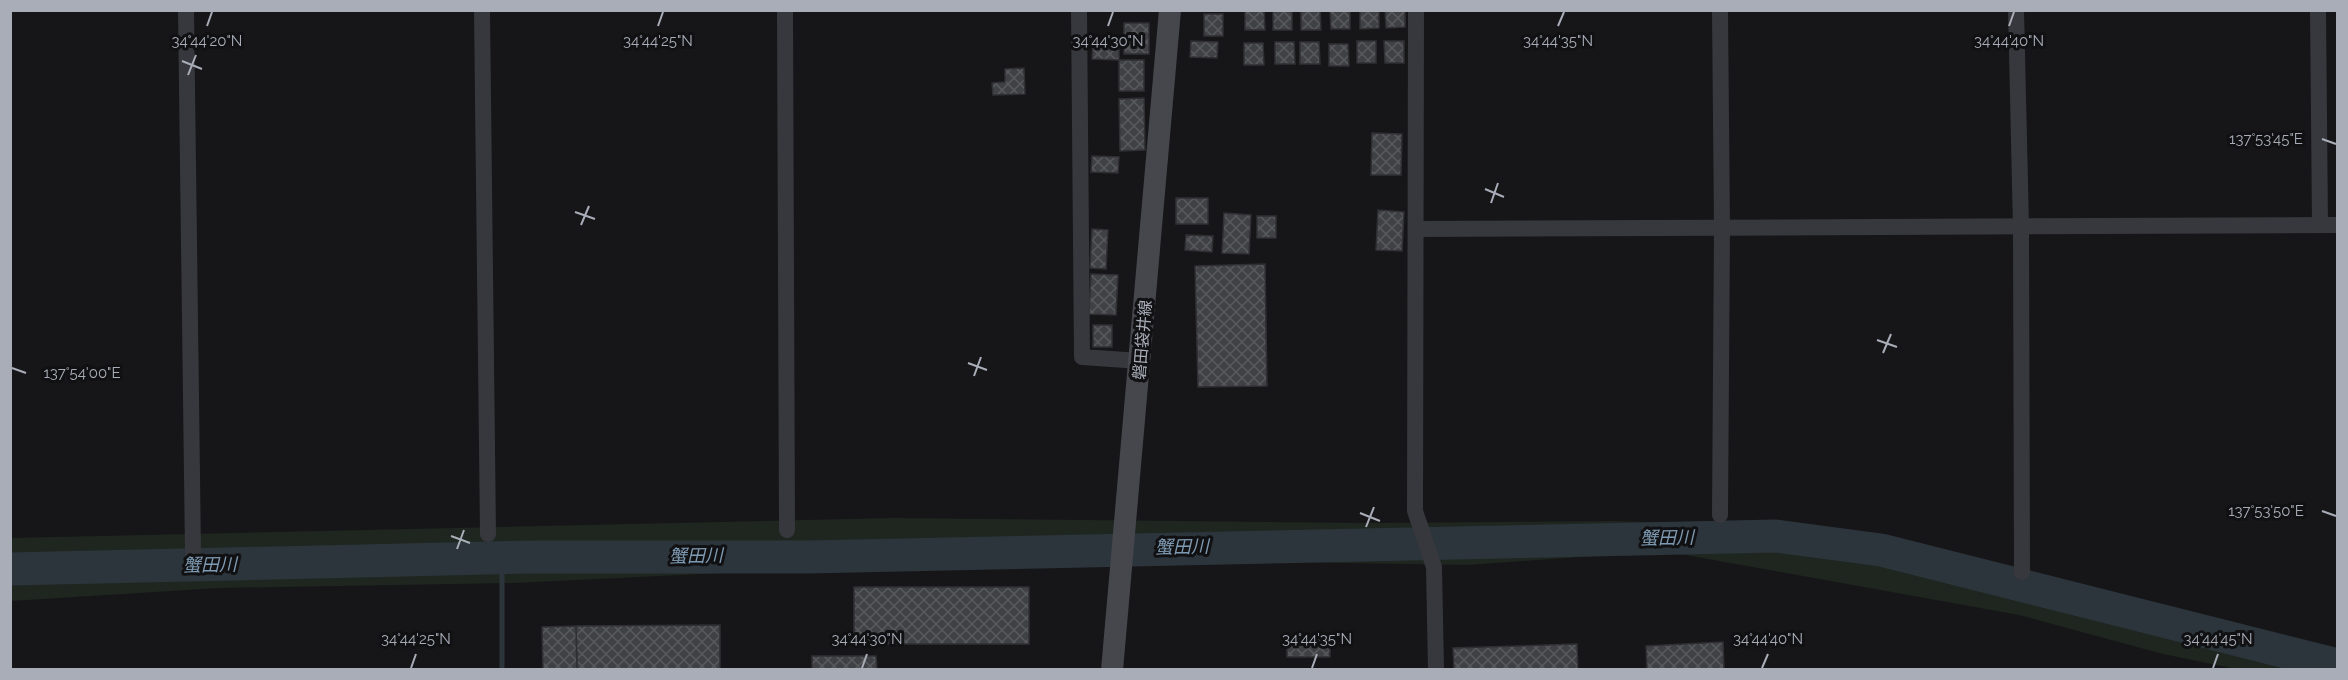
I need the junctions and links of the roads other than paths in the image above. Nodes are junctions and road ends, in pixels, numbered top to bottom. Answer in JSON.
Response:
{"nodes":[{"id":1,"x":186,"y":10,"type":"edge"},
{"id":2,"x":482,"y":10,"type":"edge"},
{"id":3,"x":785,"y":10,"type":"edge"},
{"id":4,"x":1079,"y":10,"type":"edge"},
{"id":5,"x":1170,"y":10,"type":"edge"},
{"id":6,"x":1416,"y":10,"type":"edge"},
{"id":7,"x":1720,"y":10,"type":"edge"},
{"id":8,"x":2016,"y":10,"type":"edge"},
{"id":9,"x":2318,"y":10,"type":"edge"},
{"id":10,"x":2329,"y":225,"type":"edge"},
{"id":11,"x":2020,"y":227,"type":"junction"},
{"id":12,"x":1416,"y":229,"type":"junction"},
{"id":13,"x":1722,"y":229,"type":"junction"},
{"id":14,"x":1140,"y":361,"type":"junction"},
{"id":15,"x":1720,"y":515,"type":"dead end"},
{"id":16,"x":787,"y":530,"type":"dead end"},
{"id":17,"x":488,"y":534,"type":"dead end"},
{"id":18,"x":193,"y":553,"type":"dead end"},
{"id":19,"x":2022,"y":572,"type":"dead end"},
{"id":20,"x":1112,"y":669,"type":"edge"},
{"id":21,"x":1436,"y":669,"type":"edge"}],
"edges":[{"from":1,"to":18,"type":"street"},
{"from":2,"to":17,"type":"street"},
{"from":3,"to":16,"type":"street"},
{"from":4,"to":14,"type":"street"},
{"from":5,"to":14,"type":"main road","name":"磐田袋井線"},
{"from":6,"to":12,"type":"street"},
{"from":7,"to":13,"type":"street"},
{"from":8,"to":11,"type":"street"},
{"from":9,"to":10,"type":"street"},
{"from":10,"to":11,"type":"street"},
{"from":11,"to":13,"type":"street"},
{"from":11,"to":19,"type":"street"},
{"from":12,"to":13,"type":"street"},
{"from":12,"to":21,"type":"street"},
{"from":13,"to":15,"type":"street"},
{"from":14,"to":20,"type":"main road","name":"磐田袋井線"}]}
